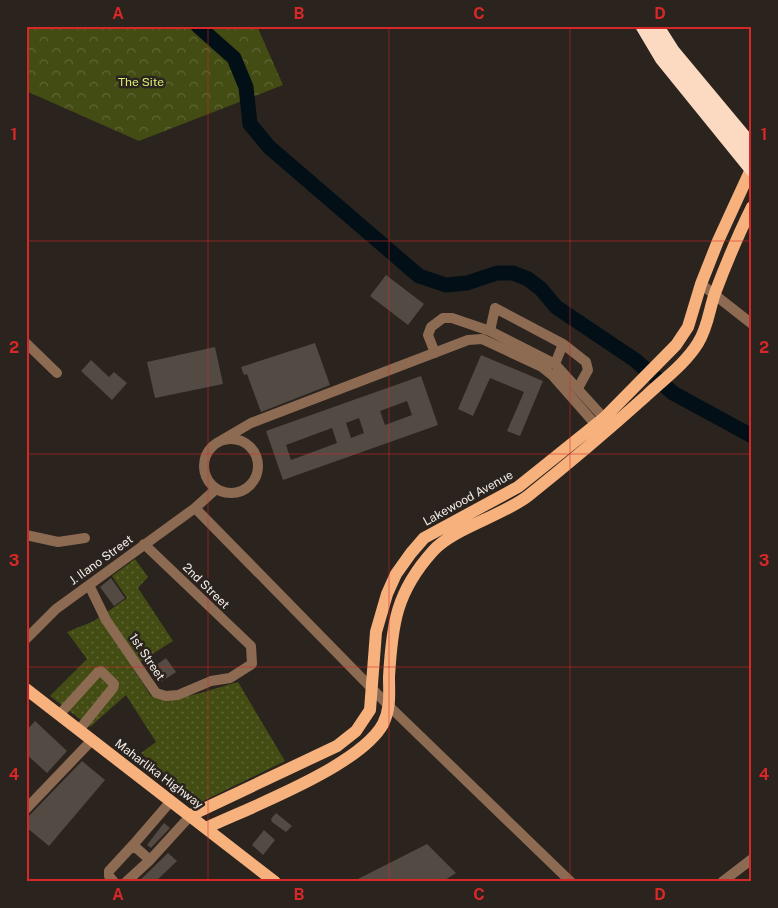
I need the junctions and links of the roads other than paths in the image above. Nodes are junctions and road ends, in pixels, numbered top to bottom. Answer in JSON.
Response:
{"nodes":[{"id":1,"x":642,"y":26,"type":"edge"},
{"id":2,"x":656,"y":33,"type":"edge"},
{"id":3,"x":707,"y":97,"type":"junction"},
{"id":4,"x":752,"y":137,"type":"edge"},
{"id":5,"x":752,"y":148,"type":"edge"},
{"id":6,"x":752,"y":158,"type":"edge"},
{"id":7,"x":752,"y":168,"type":"edge"},
{"id":8,"x":752,"y":208,"type":"edge"},
{"id":9,"x":701,"y":284,"type":"junction"},
{"id":10,"x":714,"y":294,"type":"junction"},
{"id":11,"x":752,"y":324,"type":"edge"},
{"id":12,"x":490,"y":331,"type":"junction"},
{"id":13,"x":26,"y":342,"type":"edge"},
{"id":14,"x":563,"y":344,"type":"junction"},
{"id":15,"x":435,"y":353,"type":"junction"},
{"id":16,"x":555,"y":364,"type":"junction"},
{"id":17,"x":57,"y":373,"type":"dead end"},
{"id":18,"x":578,"y":388,"type":"junction"},
{"id":19,"x":600,"y":421,"type":"junction"},
{"id":20,"x":251,"y":423,"type":"junction"},
{"id":21,"x":222,"y":440,"type":"junction"},
{"id":22,"x":250,"y":446,"type":"junction"},
{"id":23,"x":216,"y":489,"type":"junction"},
{"id":24,"x":195,"y":508,"type":"junction"},
{"id":25,"x":26,"y":535,"type":"edge"},
{"id":26,"x":85,"y":538,"type":"dead end"},
{"id":27,"x":144,"y":544,"type":"junction"},
{"id":28,"x":89,"y":585,"type":"junction"},
{"id":29,"x":26,"y":639,"type":"edge"},
{"id":30,"x":250,"y":646,"type":"joint"},
{"id":31,"x":373,"y":689,"type":"junction"},
{"id":32,"x":26,"y":690,"type":"edge"},
{"id":33,"x":390,"y":707,"type":"junction"},
{"id":34,"x":59,"y":715,"type":"junction"},
{"id":35,"x":79,"y":730,"type":"junction"},
{"id":36,"x":92,"y":740,"type":"junction"},
{"id":37,"x":171,"y":801,"type":"junction"},
{"id":38,"x":26,"y":808,"type":"edge"},
{"id":39,"x":191,"y":815,"type":"junction"},
{"id":40,"x":206,"y":828,"type":"junction"},
{"id":41,"x":133,"y":845,"type":"junction"},
{"id":42,"x":752,"y":859,"type":"edge"},
{"id":43,"x":150,"y":860,"type":"junction"},
{"id":44,"x":114,"y":882,"type":"edge"},
{"id":45,"x":126,"y":882,"type":"edge"},
{"id":46,"x":275,"y":882,"type":"edge"},
{"id":47,"x":572,"y":882,"type":"edge"},
{"id":48,"x":722,"y":882,"type":"edge"}],
"edges":[{"from":1,"to":2,"type":"highway"},
{"from":2,"to":3,"type":"highway"},
{"from":2,"to":4,"type":"highway"},
{"from":2,"to":7,"type":"highway"},
{"from":3,"to":5,"type":"highway"},
{"from":3,"to":6,"type":"highway"},
{"from":7,"to":9,"type":"main road","name":"Lakewood Avenue"},
{"from":8,"to":10,"type":"main road"},
{"from":9,"to":10,"type":"street"},
{"from":9,"to":19,"type":"main road","name":"Lakewood Avenue"},
{"from":10,"to":11,"type":"street"},
{"from":10,"to":33,"type":"main road"},
{"from":12,"to":14,"type":"street"},
{"from":12,"to":15,"type":"street"},
{"from":12,"to":16,"type":"street"},
{"from":13,"to":17,"type":"street"},
{"from":14,"to":16,"type":"street"},
{"from":14,"to":18,"type":"street"},
{"from":15,"to":19,"type":"street"},
{"from":15,"to":20,"type":"street"},
{"from":16,"to":18,"type":"street"},
{"from":18,"to":19,"type":"street"},
{"from":19,"to":31,"type":"main road","name":"Lakewood Avenue"},
{"from":20,"to":21,"type":"street"},
{"from":20,"to":22,"type":"street"},
{"from":21,"to":22,"type":"street"},
{"from":21,"to":23,"type":"street"},
{"from":22,"to":23,"type":"street"},
{"from":23,"to":24,"type":"street","name":"J. Ilano Street"},
{"from":24,"to":27,"type":"street","name":"J. Ilano Street"},
{"from":24,"to":31,"type":"street"},
{"from":25,"to":26,"type":"street"},
{"from":27,"to":28,"type":"street","name":"J. Ilano Street"},
{"from":27,"to":30,"type":"street","name":"2nd Street"},
{"from":28,"to":29,"type":"street","name":"J. Ilano Street"},
{"from":28,"to":30,"type":"street","name":"1st Street"},
{"from":31,"to":33,"type":"street"},
{"from":31,"to":39,"type":"main road","name":"Lakewood Avenue"},
{"from":32,"to":34,"type":"main road","name":"Maharlika Highway"},
{"from":33,"to":40,"type":"main road"},
{"from":33,"to":47,"type":"street"},
{"from":34,"to":35,"type":"main road","name":"Maharlika Highway"},
{"from":34,"to":35,"type":"street"},
{"from":35,"to":36,"type":"main road","name":"Maharlika Highway"},
{"from":36,"to":37,"type":"main road","name":"Maharlika Highway"},
{"from":36,"to":38,"type":"street"},
{"from":37,"to":39,"type":"main road","name":"Maharlika Highway"},
{"from":37,"to":41,"type":"street"},
{"from":39,"to":40,"type":"main road","name":"Maharlika Highway"},
{"from":39,"to":43,"type":"street"},
{"from":40,"to":46,"type":"main road","name":"Maharlika Highway"},
{"from":41,"to":43,"type":"street"},
{"from":41,"to":44,"type":"street"},
{"from":42,"to":48,"type":"street"},
{"from":43,"to":45,"type":"street"}]}
